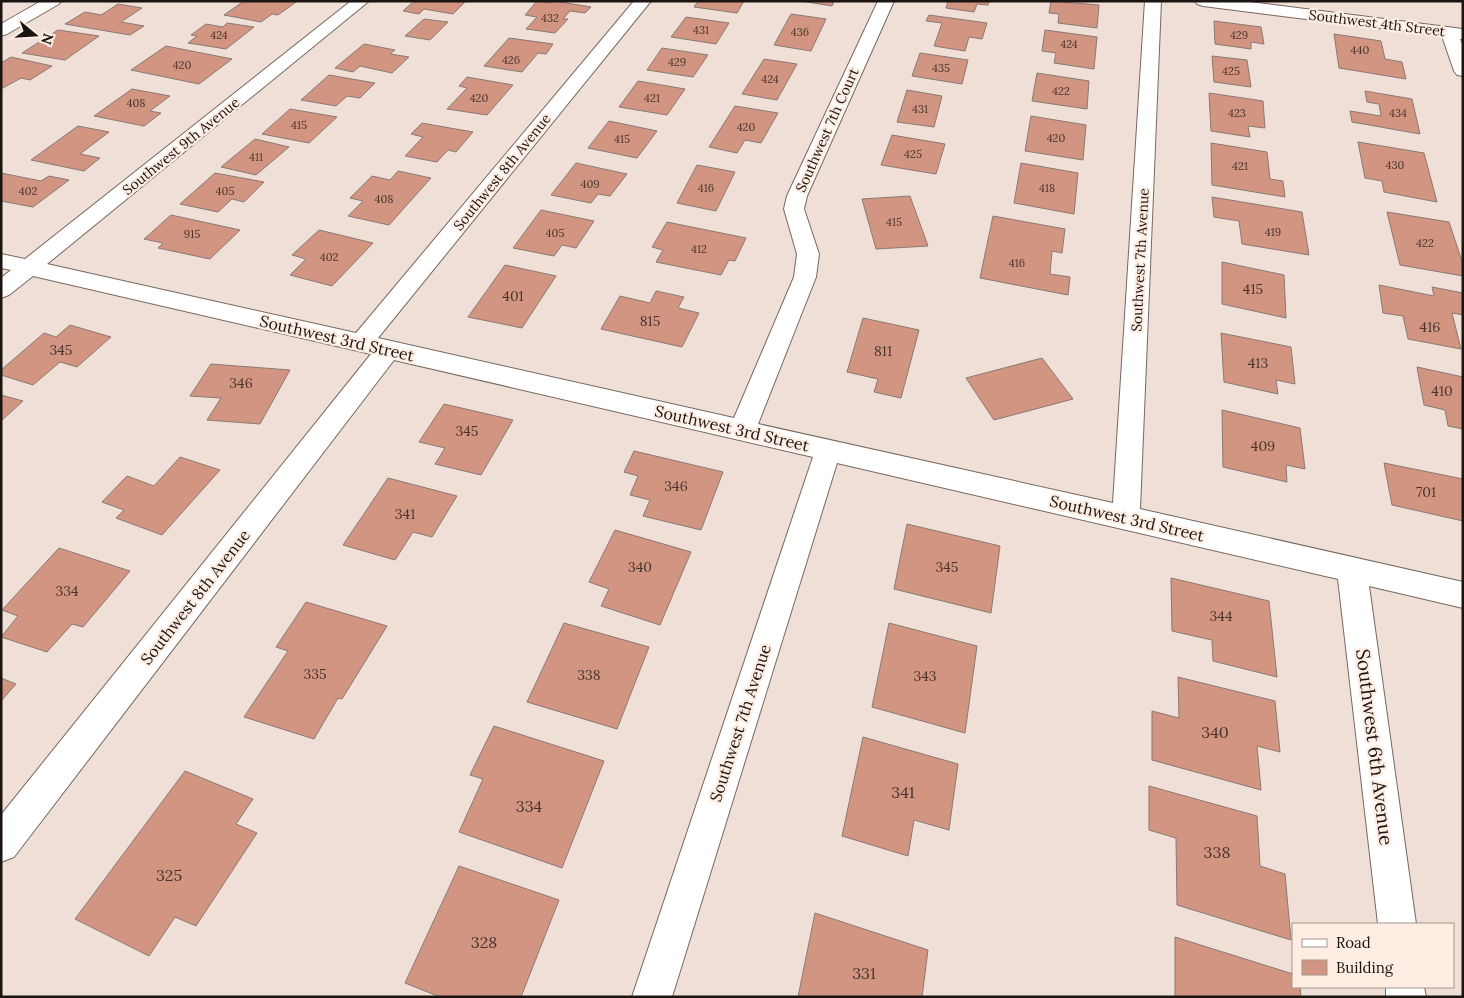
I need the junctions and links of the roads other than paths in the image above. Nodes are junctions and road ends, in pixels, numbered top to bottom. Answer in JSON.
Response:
{"nodes":[{"id":1,"x":53,"y":1,"type":"edge"},
{"id":2,"x":361,"y":1,"type":"edge"},
{"id":3,"x":643,"y":1,"type":"edge"},
{"id":4,"x":886,"y":1,"type":"edge"},
{"id":5,"x":1153,"y":1,"type":"edge"},
{"id":6,"x":1202,"y":1,"type":"edge"},
{"id":7,"x":1,"y":31,"type":"edge"},
{"id":8,"x":1456,"y":33,"type":"edge"},
{"id":9,"x":1463,"y":71,"type":"edge"},
{"id":10,"x":1,"y":261,"type":"edge"},
{"id":11,"x":29,"y":268,"type":"junction"},
{"id":12,"x":1,"y":290,"type":"edge"},
{"id":13,"x":375,"y":347,"type":"junction"},
{"id":14,"x":742,"y":431,"type":"junction"},
{"id":15,"x":828,"y":450,"type":"junction"},
{"id":16,"x":1126,"y":518,"type":"junction"},
{"id":17,"x":1352,"y":570,"type":"junction"},
{"id":18,"x":1463,"y":595,"type":"edge"},
{"id":19,"x":1,"y":844,"type":"edge"},
{"id":20,"x":1397,"y":923,"type":"edge"},
{"id":21,"x":652,"y":997,"type":"edge"}],
"edges":[{"from":1,"to":7,"type":"street"},
{"from":2,"to":11,"type":"street","name":"Southwest 9th Avenue"},
{"from":3,"to":13,"type":"street","name":"Southwest 8th Avenue"},
{"from":4,"to":14,"type":"street","name":"Southwest 7th Court"},
{"from":5,"to":16,"type":"street","name":"Southwest 7th Avenue"},
{"from":6,"to":8,"type":"street","name":"Southwest 4th Street"},
{"from":8,"to":9,"type":"street"},
{"from":10,"to":11,"type":"street","name":"Southwest 3rd Street"},
{"from":11,"to":12,"type":"street","name":"Southwest 9th Avenue"},
{"from":11,"to":13,"type":"street","name":"Southwest 3rd Street"},
{"from":13,"to":14,"type":"street","name":"Southwest 3rd Street"},
{"from":13,"to":19,"type":"street","name":"Southwest 8th Avenue"},
{"from":14,"to":15,"type":"street","name":"Southwest 3rd Street"},
{"from":15,"to":16,"type":"street","name":"Southwest 3rd Street"},
{"from":15,"to":21,"type":"street","name":"Southwest 7th Avenue"},
{"from":16,"to":17,"type":"street","name":"Southwest 3rd Street"},
{"from":17,"to":18,"type":"street","name":"Southwest 3rd Street"},
{"from":17,"to":20,"type":"street","name":"Southwest 6th Avenue"}]}
